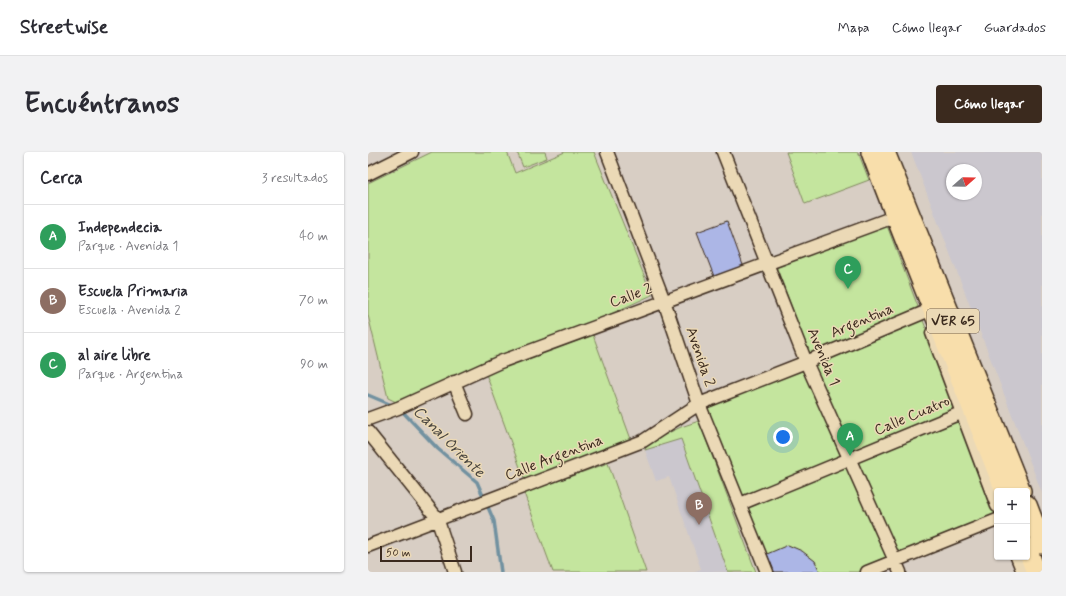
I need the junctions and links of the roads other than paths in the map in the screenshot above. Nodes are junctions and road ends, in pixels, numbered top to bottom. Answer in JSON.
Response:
{"nodes":[{"id":1,"x":412,"y":152,"type":"edge"},
{"id":2,"x":607,"y":152,"type":"edge"},
{"id":3,"x":723,"y":152,"type":"edge"},
{"id":4,"x":862,"y":152,"type":"edge"},
{"id":5,"x":871,"y":152,"type":"edge"},
{"id":6,"x":885,"y":152,"type":"edge"},
{"id":7,"x":368,"y":174,"type":"edge"},
{"id":8,"x":898,"y":216,"type":"junction"},
{"id":9,"x":767,"y":264,"type":"junction"},
{"id":10,"x":664,"y":301,"type":"junction"},
{"id":11,"x":933,"y":304,"type":"junction"},
{"id":12,"x":806,"y":362,"type":"junction"},
{"id":13,"x":454,"y":382,"type":"junction"},
{"id":14,"x":699,"y":404,"type":"junction"},
{"id":15,"x":973,"y":407,"type":"junction"},
{"id":16,"x":467,"y":414,"type":"dead end"},
{"id":17,"x":368,"y":419,"type":"edge"},
{"id":18,"x":368,"y":432,"type":"edge"},
{"id":19,"x":850,"y":459,"type":"junction"},
{"id":20,"x":1004,"y":488,"type":"edge"},
{"id":21,"x":1018,"y":488,"type":"edge"},
{"id":22,"x":994,"y":494,"type":"edge"},
{"id":23,"x":740,"y":504,"type":"junction"},
{"id":24,"x":1030,"y":513,"type":"edge"},
{"id":25,"x":438,"y":518,"type":"junction"},
{"id":26,"x":994,"y":521,"type":"edge"},
{"id":27,"x":1042,"y":544,"type":"edge"},
{"id":28,"x":368,"y":546,"type":"edge"},
{"id":29,"x":1030,"y":556,"type":"edge"},
{"id":30,"x":896,"y":560,"type":"junction"},
{"id":31,"x":1018,"y":560,"type":"edge"},
{"id":32,"x":455,"y":572,"type":"edge"},
{"id":33,"x":767,"y":572,"type":"edge"},
{"id":34,"x":867,"y":572,"type":"edge"},
{"id":35,"x":900,"y":572,"type":"edge"},
{"id":36,"x":1023,"y":572,"type":"edge"},
{"id":37,"x":1036,"y":572,"type":"edge"}],
"edges":[{"from":1,"to":7,"type":"street"},
{"from":2,"to":10,"type":"street","name":"Avenida 2"},
{"from":3,"to":9,"type":"street","name":"Avenida 1"},
{"from":4,"to":8,"type":"street"},
{"from":5,"to":8,"type":"main road","number":"VER 65"},
{"from":6,"to":8,"type":"main road","number":"VER 65"},
{"from":8,"to":9,"type":"street","name":"Calle 2"},
{"from":8,"to":11,"type":"main road","number":"VER 65"},
{"from":9,"to":10,"type":"street","name":"Calle 2"},
{"from":9,"to":12,"type":"street","name":"Avenida 1"},
{"from":10,"to":13,"type":"street","name":"Calle 2"},
{"from":10,"to":14,"type":"street","name":"Avenida 2"},
{"from":11,"to":12,"type":"street","name":"Argentina"},
{"from":11,"to":15,"type":"main road","number":"VER 65"},
{"from":12,"to":14,"type":"street","name":"Argentina"},
{"from":12,"to":19,"type":"street","name":"Avenida 1"},
{"from":13,"to":16,"type":"street"},
{"from":13,"to":17,"type":"street","name":"Calle 2"},
{"from":14,"to":23,"type":"street","name":"Avenida 2"},
{"from":14,"to":25,"type":"street","name":"Calle Argentina"},
{"from":15,"to":19,"type":"street","name":"Calle Cuatro"},
{"from":15,"to":20,"type":"main road","number":"VER 65"},
{"from":15,"to":21,"type":"main road","number":"VER 65"},
{"from":15,"to":22,"type":"street"},
{"from":18,"to":25,"type":"street"},
{"from":19,"to":23,"type":"street","name":"Calle Cuatro"},
{"from":19,"to":30,"type":"street","name":"Avenida 1"},
{"from":23,"to":33,"type":"street","name":"Avenida 2"},
{"from":24,"to":27,"type":"main road","number":"VER 65"},
{"from":25,"to":28,"type":"street","name":"Calle Argentina"},
{"from":25,"to":32,"type":"street"},
{"from":26,"to":30,"type":"street"},
{"from":29,"to":37,"type":"main road"},
{"from":30,"to":34,"type":"street"},
{"from":30,"to":35,"type":"street","name":"Avenida 1"},
{"from":31,"to":36,"type":"street"}]}
